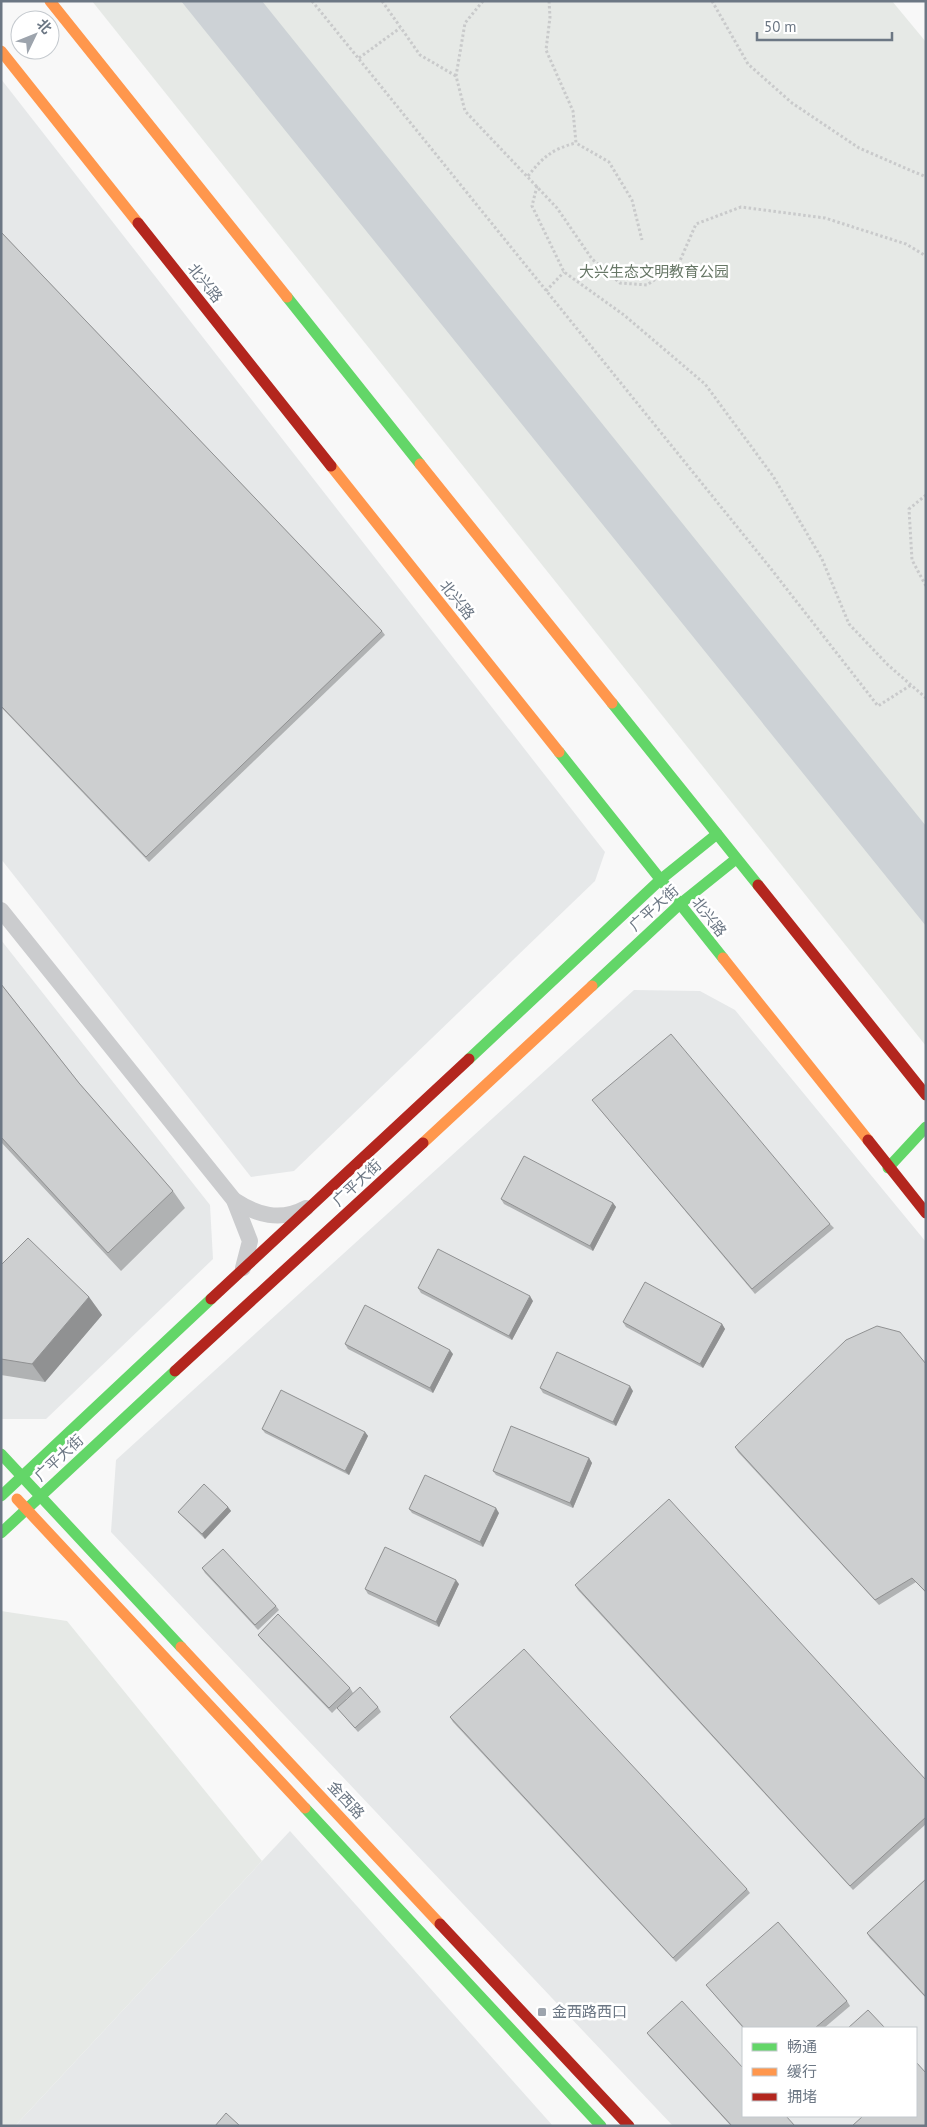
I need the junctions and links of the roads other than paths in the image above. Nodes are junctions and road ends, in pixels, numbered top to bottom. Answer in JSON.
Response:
{"nodes":[{"id":1,"x":50,"y":1,"type":"edge"},
{"id":2,"x":1,"y":52,"type":"edge"},
{"id":3,"x":717,"y":834,"type":"junction"},
{"id":4,"x":736,"y":859,"type":"junction"},
{"id":5,"x":660,"y":880,"type":"junction"},
{"id":6,"x":680,"y":904,"type":"junction"},
{"id":7,"x":1,"y":910,"type":"edge"},
{"id":8,"x":926,"y":1094,"type":"edge"},
{"id":9,"x":926,"y":1127,"type":"edge"},
{"id":10,"x":888,"y":1168,"type":"junction"},
{"id":11,"x":234,"y":1200,"type":"junction"},
{"id":12,"x":309,"y":1207,"type":"junction"},
{"id":13,"x":926,"y":1213,"type":"edge"},
{"id":14,"x":243,"y":1268,"type":"junction"},
{"id":15,"x":1,"y":1454,"type":"edge"},
{"id":16,"x":23,"y":1476,"type":"junction"},
{"id":17,"x":3,"y":1489,"type":"edge"},
{"id":18,"x":40,"y":1497,"type":"junction"},
{"id":19,"x":27,"y":1509,"type":"junction"},
{"id":20,"x":1,"y":1533,"type":"edge"},
{"id":21,"x":602,"y":2126,"type":"edge"},
{"id":22,"x":629,"y":2126,"type":"edge"}],
"edges":[{"from":1,"to":3,"type":"main road"},
{"from":2,"to":5,"type":"main road","name":"北兴路"},
{"from":3,"to":4,"type":"main road"},
{"from":3,"to":5,"type":"main road","name":"广平大街"},
{"from":4,"to":6,"type":"main road","name":"广平大街"},
{"from":4,"to":8,"type":"main road"},
{"from":5,"to":6,"type":"main road","name":"北兴路"},
{"from":5,"to":12,"type":"main road","name":"广平大街"},
{"from":6,"to":10,"type":"main road","name":"北兴路"},
{"from":6,"to":18,"type":"main road","name":"广平大街"},
{"from":7,"to":11,"type":"street"},
{"from":9,"to":10,"type":"main road"},
{"from":10,"to":13,"type":"main road","name":"北兴路"},
{"from":11,"to":12,"type":"street"},
{"from":11,"to":14,"type":"street"},
{"from":12,"to":14,"type":"main road","name":"广平大街"},
{"from":14,"to":16,"type":"main road","name":"广平大街"},
{"from":15,"to":16,"type":"main road","name":"金西路"},
{"from":16,"to":17,"type":"main road","name":"广平大街"},
{"from":16,"to":18,"type":"main road","name":"金西路"},
{"from":17,"to":19,"type":"main road"},
{"from":18,"to":19,"type":"main road","name":"广平大街"},
{"from":18,"to":22,"type":"main road","name":"金西路"},
{"from":19,"to":20,"type":"main road","name":"广平大街"},
{"from":19,"to":21,"type":"main road"}]}
